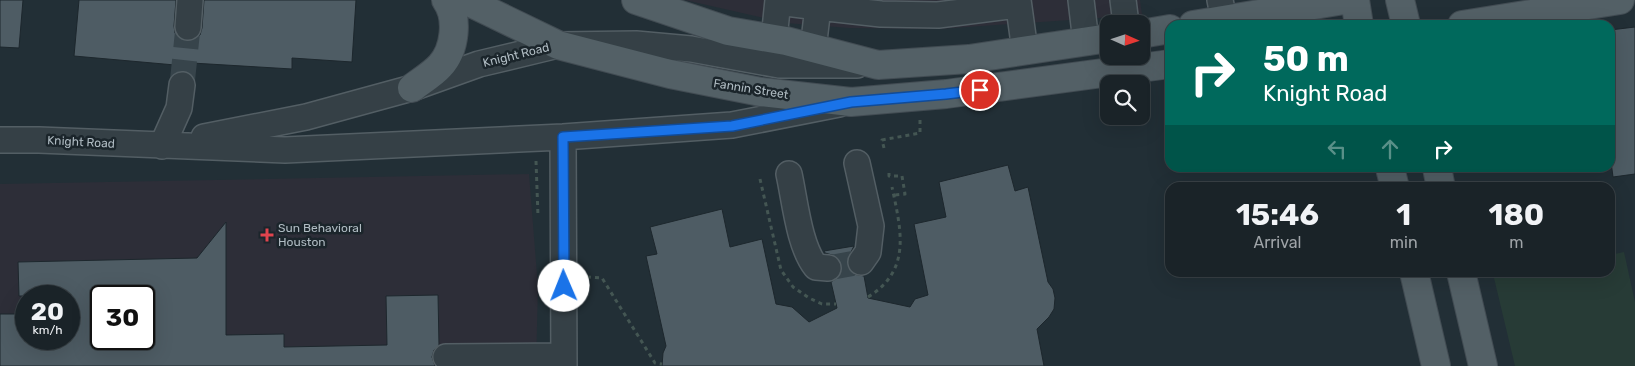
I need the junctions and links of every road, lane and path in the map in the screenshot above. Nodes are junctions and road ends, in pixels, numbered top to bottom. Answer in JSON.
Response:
{"nodes":[{"id":1,"x":190,"y":0,"type":"edge"},
{"id":2,"x":446,"y":0,"type":"edge"},
{"id":3,"x":465,"y":0,"type":"edge"},
{"id":4,"x":1081,"y":0,"type":"edge"},
{"id":5,"x":1123,"y":0,"type":"edge"},
{"id":6,"x":1344,"y":0,"type":"edge"},
{"id":7,"x":1355,"y":0,"type":"edge"},
{"id":8,"x":1400,"y":0,"type":"edge"},
{"id":9,"x":1620,"y":0,"type":"edge"},
{"id":10,"x":643,"y":2,"type":"edge"},
{"id":11,"x":797,"y":2,"type":"edge"},
{"id":12,"x":1018,"y":3,"type":"edge"},
{"id":13,"x":881,"y":7,"type":"edge"},
{"id":14,"x":1222,"y":10,"type":"edge"},
{"id":15,"x":1125,"y":15,"type":"edge"},
{"id":16,"x":1203,"y":20,"type":"edge"},
{"id":17,"x":1357,"y":20,"type":"edge"},
{"id":18,"x":1405,"y":20,"type":"edge"},
{"id":19,"x":1532,"y":20,"type":"edge"},
{"id":20,"x":188,"y":27,"type":"tunnel mouth"},
{"id":21,"x":1165,"y":30,"type":"edge"},
{"id":22,"x":1150,"y":32,"type":"edge"},
{"id":23,"x":774,"y":39,"type":"junction"},
{"id":24,"x":1097,"y":40,"type":"edge"},
{"id":25,"x":558,"y":45,"type":"junction"},
{"id":26,"x":813,"y":49,"type":"junction"},
{"id":27,"x":1017,"y":52,"type":"junction"},
{"id":28,"x":878,"y":65,"type":"junction"},
{"id":29,"x":1165,"y":65,"type":"edge"},
{"id":30,"x":182,"y":85,"type":"tunnel mouth"},
{"id":31,"x":1015,"y":85,"type":"junction"},
{"id":32,"x":412,"y":88,"type":"junction"},
{"id":33,"x":851,"y":102,"type":"junction"},
{"id":34,"x":920,"y":117,"type":"dead end"},
{"id":35,"x":563,"y":137,"type":"junction"},
{"id":36,"x":0,"y":140,"type":"edge"},
{"id":37,"x":162,"y":146,"type":"junction"},
{"id":38,"x":884,"y":148,"type":"dead end"},
{"id":39,"x":536,"y":161,"type":"dead end"},
{"id":40,"x":857,"y":163,"type":"dead end"},
{"id":41,"x":889,"y":173,"type":"dead end"},
{"id":42,"x":789,"y":174,"type":"dead end"},
{"id":43,"x":894,"y":195,"type":"dead end"},
{"id":44,"x":538,"y":224,"type":"dead end"},
{"id":45,"x":861,"y":262,"type":"dead end"},
{"id":46,"x":828,"y":268,"type":"tunnel mouth"},
{"id":47,"x":578,"y":276,"type":"dead end"},
{"id":48,"x":1415,"y":277,"type":"edge"},
{"id":49,"x":1462,"y":277,"type":"edge"},
{"id":50,"x":446,"y":358,"type":"dead end"},
{"id":51,"x":564,"y":361,"type":"edge"},
{"id":52,"x":662,"y":364,"type":"dead end"},
{"id":53,"x":655,"y":365,"type":"edge"},
{"id":54,"x":1436,"y":366,"type":"edge"},
{"id":55,"x":1483,"y":366,"type":"edge"}],
"edges":[{"from":1,"to":20,"type":"street"},
{"from":2,"to":32,"type":"main road"},
{"from":3,"to":25,"type":"main road","name":"Fannin Street"},
{"from":4,"to":24,"type":"street"},
{"from":5,"to":15,"type":"street"},
{"from":6,"to":14,"type":"main road"},
{"from":7,"to":17,"type":"main road"},
{"from":8,"to":18,"type":"main road"},
{"from":9,"to":19,"type":"main road"},
{"from":10,"to":23,"type":"main road"},
{"from":11,"to":13,"type":"street"},
{"from":11,"to":23,"type":"street"},
{"from":11,"to":26,"type":"street"},
{"from":12,"to":13,"type":"street"},
{"from":12,"to":27,"type":"street"},
{"from":14,"to":16,"type":"main road"},
{"from":21,"to":22,"type":"main road"},
{"from":23,"to":26,"type":"main road"},
{"from":24,"to":27,"type":"main road"},
{"from":25,"to":28,"type":"street","name":"Knight Road"},
{"from":25,"to":32,"type":"street","name":"Knight Road"},
{"from":25,"to":33,"type":"main road","name":"Fannin Street"},
{"from":26,"to":28,"type":"main road"},
{"from":27,"to":28,"type":"main road"},
{"from":27,"to":31,"type":"main road"},
{"from":29,"to":31,"type":"main road","name":"Fannin Street"},
{"from":30,"to":37,"type":"street"},
{"from":31,"to":33,"type":"main road","name":"Fannin Street"},
{"from":32,"to":37,"type":"street","name":"Knight Road"},
{"from":33,"to":35,"type":"street","name":"Knight Road"},
{"from":34,"to":38,"type":"path"},
{"from":35,"to":37,"type":"street","name":"Knight Road"},
{"from":35,"to":51,"type":"street"},
{"from":36,"to":37,"type":"street","name":"Knight Road"},
{"from":39,"to":44,"type":"path"},
{"from":40,"to":45,"type":"street"},
{"from":41,"to":43,"type":"path"},
{"from":42,"to":46,"type":"street"},
{"from":47,"to":53,"type":"path"},
{"from":48,"to":54,"type":"main road"},
{"from":49,"to":55,"type":"main road"},
{"from":50,"to":51,"type":"street"},
{"from":52,"to":53,"type":"path"}]}
